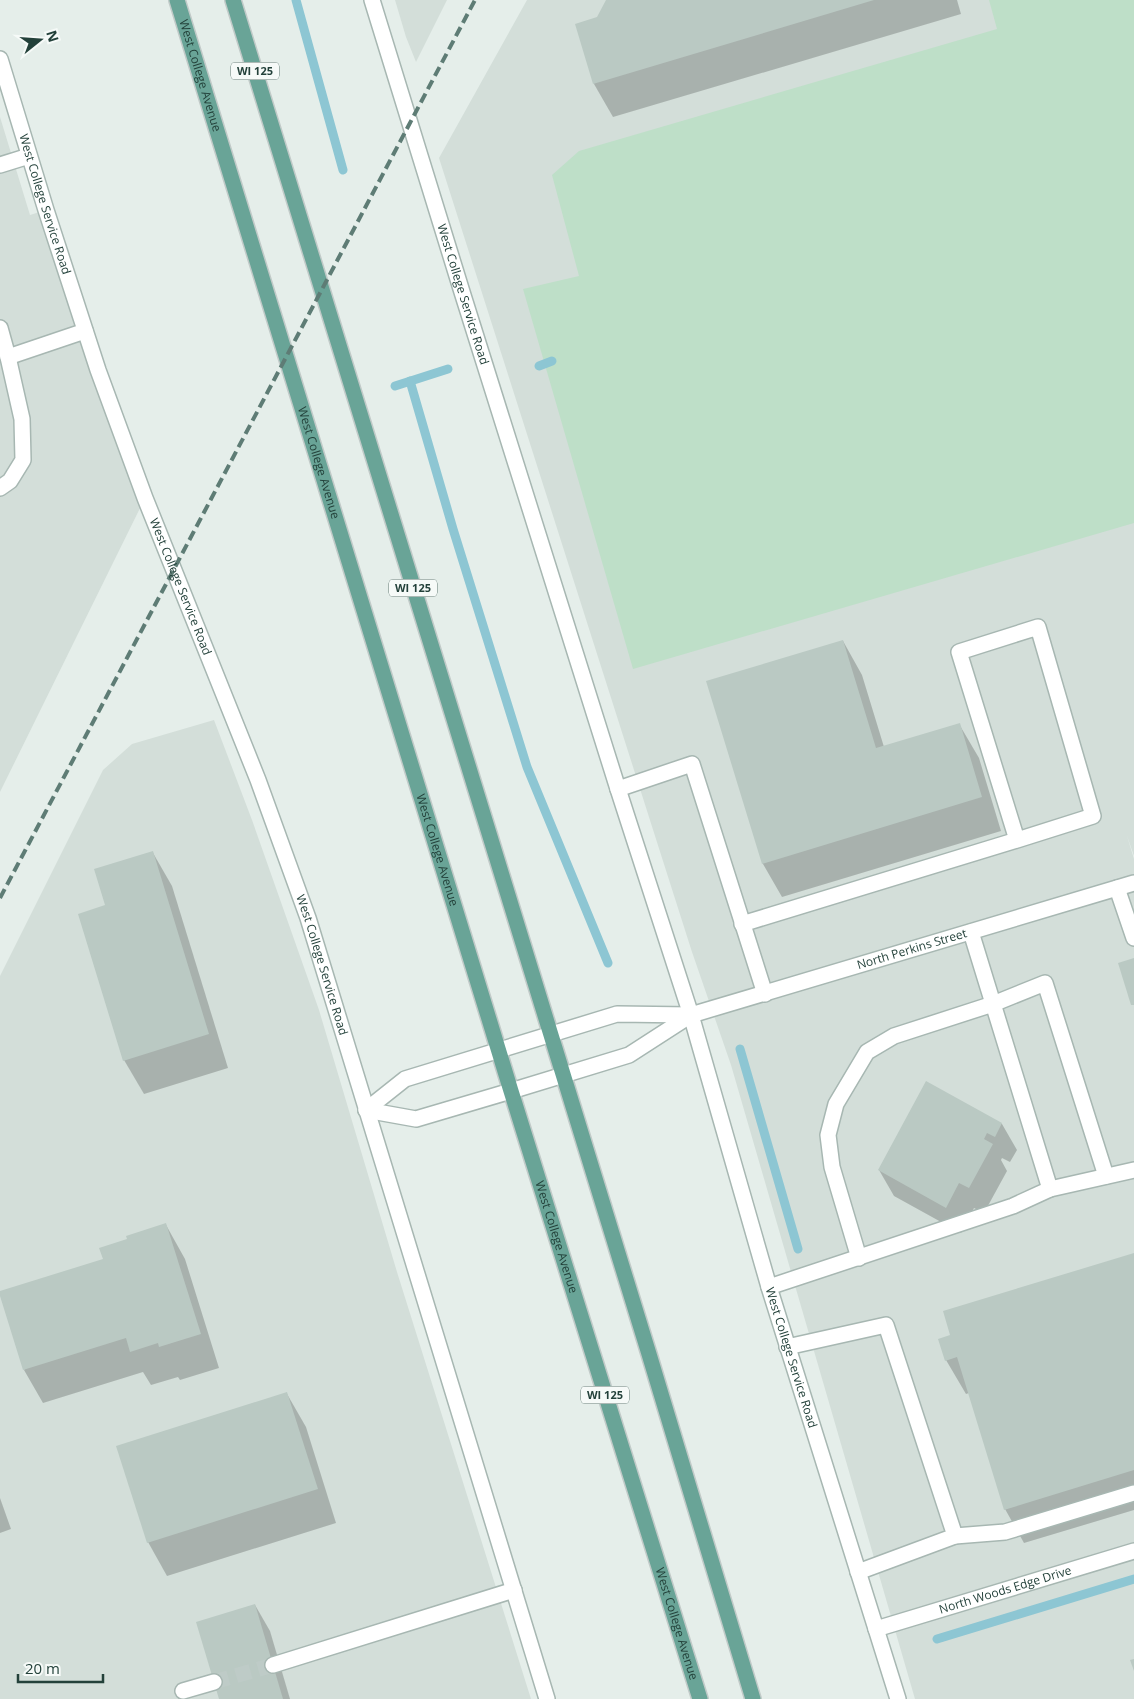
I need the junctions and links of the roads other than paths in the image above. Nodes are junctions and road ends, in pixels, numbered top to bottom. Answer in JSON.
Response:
{"nodes":[{"id":1,"x":177,"y":0,"type":"edge"},
{"id":2,"x":233,"y":0,"type":"edge"},
{"id":3,"x":372,"y":0,"type":"edge"},
{"id":4,"x":0,"y":59,"type":"edge"},
{"id":5,"x":29,"y":156,"type":"junction"},
{"id":6,"x":0,"y":165,"type":"edge"},
{"id":7,"x":0,"y":328,"type":"edge"},
{"id":8,"x":85,"y":331,"type":"junction"},
{"id":9,"x":8,"y":357,"type":"junction"},
{"id":10,"x":0,"y":488,"type":"edge"},
{"id":11,"x":618,"y":789,"type":"junction"},
{"id":12,"x":1017,"y":840,"type":"junction"},
{"id":13,"x":1134,"y":883,"type":"edge"},
{"id":14,"x":1117,"y":888,"type":"junction"},
{"id":15,"x":742,"y":924,"type":"junction"},
{"id":16,"x":971,"y":932,"type":"junction"},
{"id":17,"x":1134,"y":938,"type":"edge"},
{"id":18,"x":765,"y":994,"type":"junction"},
{"id":19,"x":993,"y":1004,"type":"junction"},
{"id":20,"x":691,"y":1015,"type":"junction"},
{"id":21,"x":550,"y":1034,"type":"junction"},
{"id":22,"x":498,"y":1050,"type":"junction"},
{"id":23,"x":563,"y":1076,"type":"junction"},
{"id":24,"x":510,"y":1091,"type":"junction"},
{"id":25,"x":366,"y":1110,"type":"junction"},
{"id":26,"x":1134,"y":1170,"type":"edge"},
{"id":27,"x":1106,"y":1176,"type":"junction"},
{"id":28,"x":1050,"y":1188,"type":"junction"},
{"id":29,"x":859,"y":1258,"type":"junction"},
{"id":30,"x":769,"y":1287,"type":"junction"},
{"id":31,"x":788,"y":1347,"type":"junction"},
{"id":32,"x":1134,"y":1493,"type":"edge"},
{"id":33,"x":955,"y":1536,"type":"junction"},
{"id":34,"x":1134,"y":1551,"type":"edge"},
{"id":35,"x":858,"y":1572,"type":"junction"},
{"id":36,"x":514,"y":1590,"type":"junction"},
{"id":37,"x":876,"y":1629,"type":"junction"},
{"id":38,"x":273,"y":1665,"type":"tunnel mouth"},
{"id":39,"x":214,"y":1682,"type":"tunnel mouth"},
{"id":40,"x":183,"y":1691,"type":"dead end"},
{"id":41,"x":548,"y":1699,"type":"edge"},
{"id":42,"x":700,"y":1699,"type":"edge"},
{"id":43,"x":754,"y":1699,"type":"edge"},
{"id":44,"x":898,"y":1699,"type":"edge"}],
"edges":[{"from":1,"to":22,"type":"main road","name":"West College Avenue","number":"WI 125"},
{"from":2,"to":21,"type":"main road","number":"WI 125"},
{"from":3,"to":11,"type":"street","name":"West College Service Road"},
{"from":4,"to":5,"type":"street","name":"West College Service Road"},
{"from":5,"to":6,"type":"street"},
{"from":5,"to":8,"type":"street","name":"West College Service Road"},
{"from":7,"to":9,"type":"street"},
{"from":8,"to":9,"type":"street"},
{"from":8,"to":25,"type":"street","name":"West College Service Road"},
{"from":9,"to":10,"type":"street"},
{"from":11,"to":15,"type":"street"},
{"from":11,"to":20,"type":"street","name":"West College Service Road"},
{"from":12,"to":12,"type":"street"},
{"from":12,"to":15,"type":"street"},
{"from":13,"to":14,"type":"street","name":"North Perkins Street"},
{"from":14,"to":16,"type":"street","name":"North Perkins Street"},
{"from":14,"to":17,"type":"street"},
{"from":15,"to":18,"type":"street"},
{"from":16,"to":18,"type":"street","name":"North Perkins Street"},
{"from":16,"to":19,"type":"street"},
{"from":18,"to":20,"type":"street","name":"North Perkins Street"},
{"from":19,"to":27,"type":"street"},
{"from":19,"to":28,"type":"street"},
{"from":19,"to":29,"type":"street"},
{"from":20,"to":21,"type":"street"},
{"from":20,"to":23,"type":"street"},
{"from":20,"to":30,"type":"street","name":"West College Service Road"},
{"from":21,"to":22,"type":"street"},
{"from":21,"to":23,"type":"main road","number":"WI 125"},
{"from":22,"to":24,"type":"main road","name":"West College Avenue","number":"WI 125"},
{"from":22,"to":25,"type":"street"},
{"from":23,"to":24,"type":"street"},
{"from":23,"to":43,"type":"main road","number":"WI 125"},
{"from":24,"to":25,"type":"street"},
{"from":24,"to":42,"type":"main road","name":"West College Avenue","number":"WI 125"},
{"from":25,"to":36,"type":"street","name":"West College Service Road"},
{"from":26,"to":27,"type":"street"},
{"from":27,"to":28,"type":"street"},
{"from":28,"to":29,"type":"street"},
{"from":29,"to":30,"type":"street"},
{"from":30,"to":31,"type":"street","name":"West College Service Road"},
{"from":31,"to":33,"type":"street"},
{"from":31,"to":35,"type":"street","name":"West College Service Road"},
{"from":32,"to":33,"type":"street"},
{"from":33,"to":35,"type":"street"},
{"from":34,"to":37,"type":"street","name":"North Woods Edge Drive"},
{"from":35,"to":37,"type":"street","name":"West College Service Road"},
{"from":36,"to":38,"type":"street"},
{"from":36,"to":41,"type":"street","name":"West College Service Road"},
{"from":37,"to":44,"type":"street","name":"West College Service Road"},
{"from":39,"to":40,"type":"street"}]}
